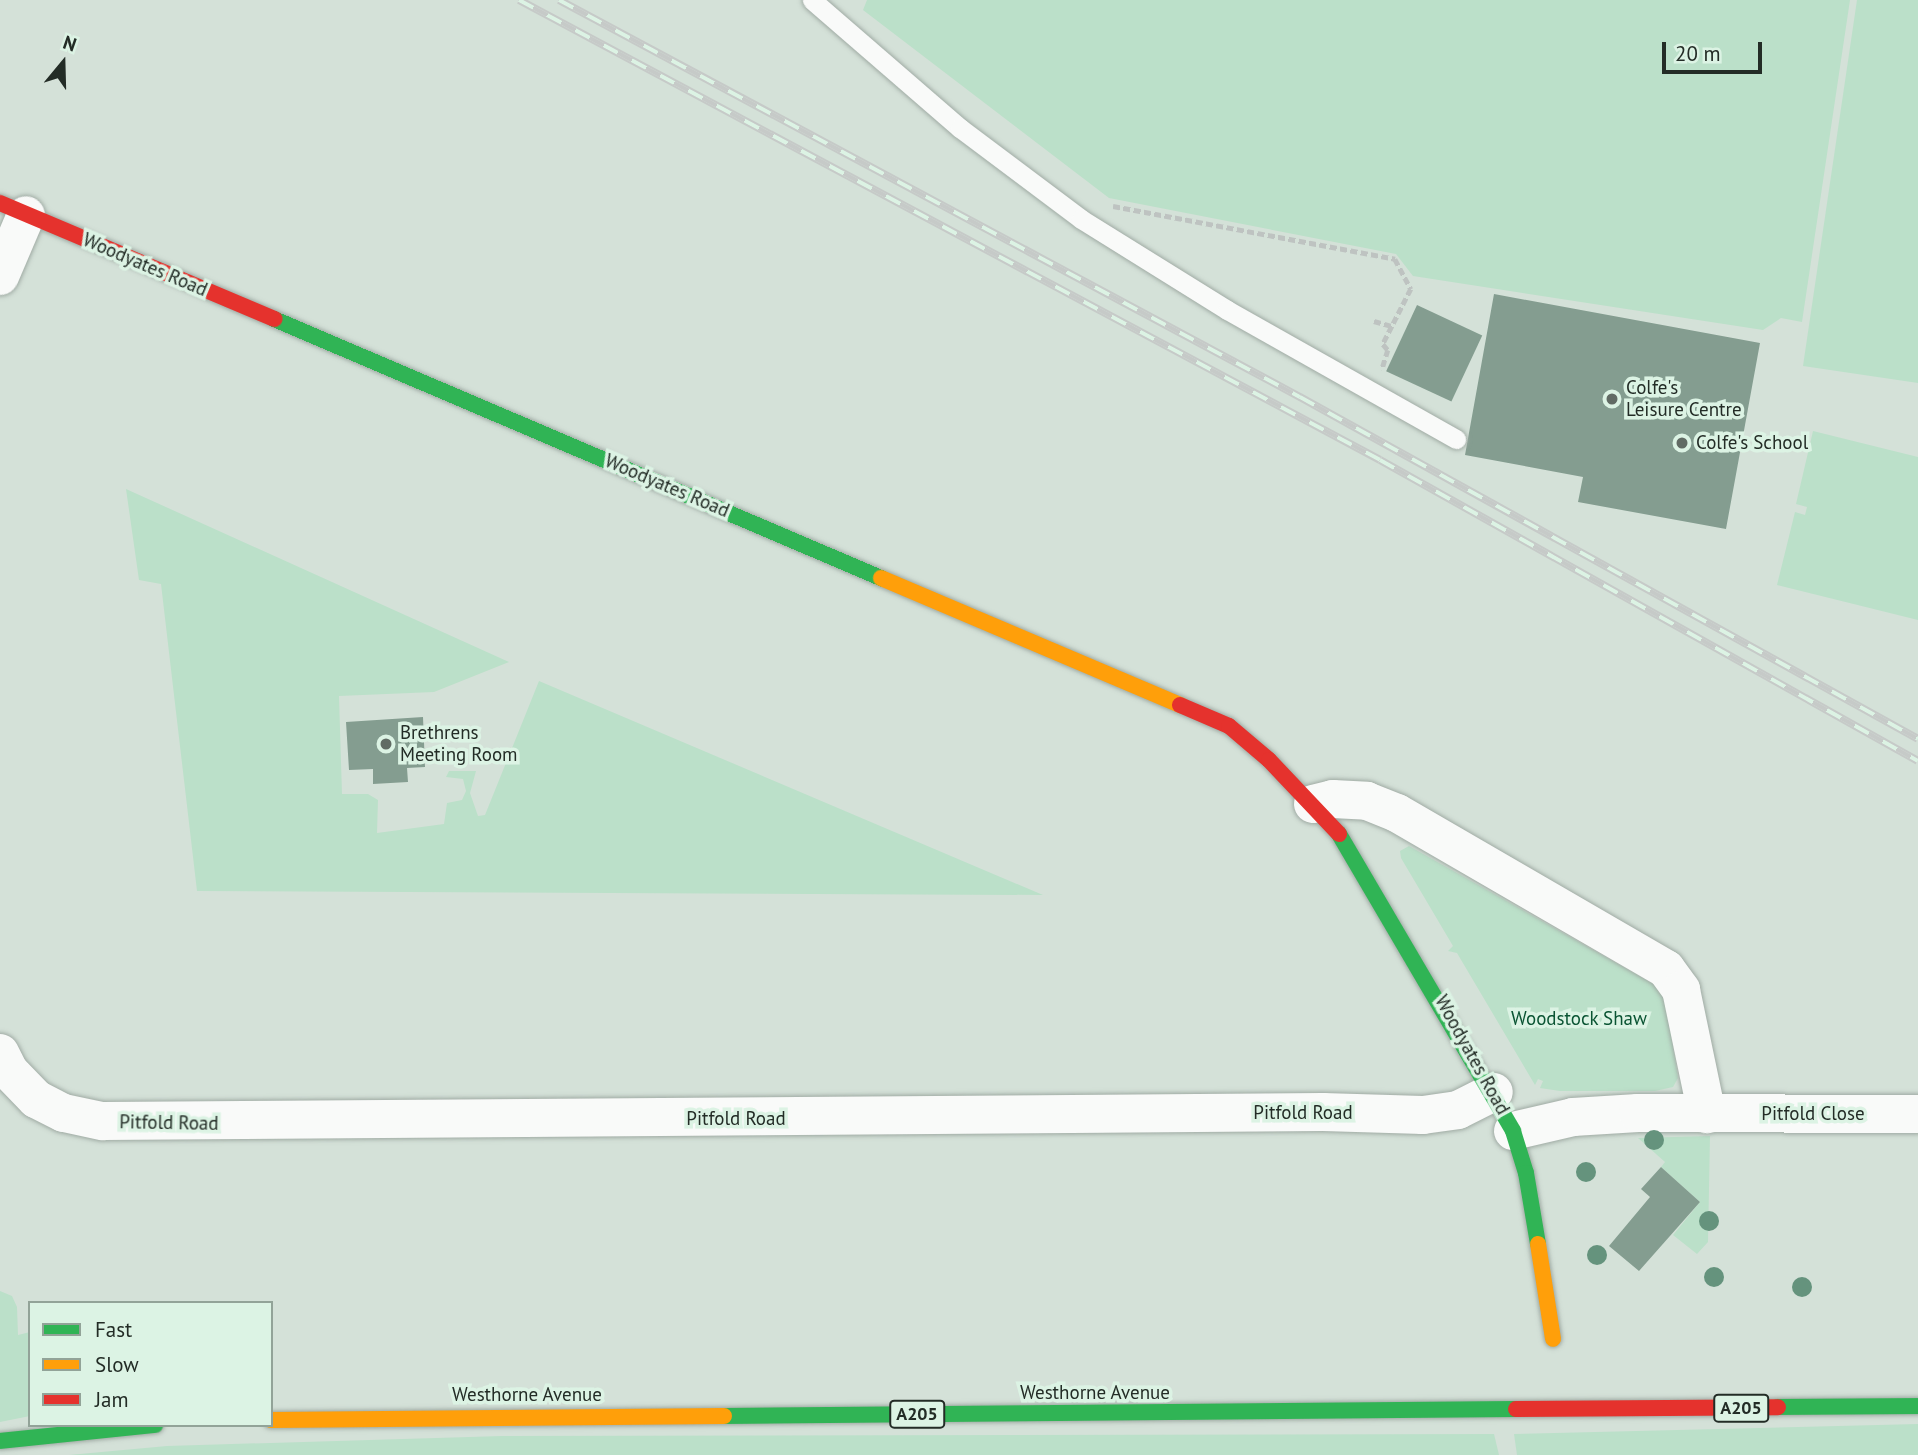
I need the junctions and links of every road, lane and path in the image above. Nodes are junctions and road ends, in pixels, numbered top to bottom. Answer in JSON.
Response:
{"nodes":[{"id":1,"x":812,"y":0,"type":"edge"},
{"id":2,"x":1101,"y":204,"type":"dead end"},
{"id":3,"x":13,"y":209,"type":"edge"},
{"id":4,"x":0,"y":276,"type":"edge"},
{"id":5,"x":1374,"y":321,"type":"dead end"},
{"id":6,"x":1391,"y":326,"type":"junction"},
{"id":7,"x":1384,"y":344,"type":"dead end"},
{"id":8,"x":1457,"y":439,"type":"dead end"},
{"id":9,"x":1312,"y":804,"type":"junction"},
{"id":10,"x":0,"y":1053,"type":"edge"},
{"id":11,"x":1494,"y":1092,"type":"junction"},
{"id":12,"x":1707,"y":1114,"type":"junction"},
{"id":13,"x":1918,"y":1114,"type":"edge"},
{"id":14,"x":1514,"y":1131,"type":"junction"},
{"id":15,"x":1553,"y":1339,"type":"dead end"},
{"id":16,"x":1918,"y":1406,"type":"edge"},
{"id":17,"x":273,"y":1420,"type":"edge"},
{"id":18,"x":136,"y":1427,"type":"edge"},
{"id":19,"x":0,"y":1441,"type":"edge"}],
"edges":[{"from":1,"to":8,"type":"lane"},
{"from":2,"to":6,"type":"path"},
{"from":3,"to":4,"type":"street"},
{"from":3,"to":9,"type":"main road","name":"Woodyates Road"},
{"from":5,"to":6,"type":"path"},
{"from":6,"to":7,"type":"path"},
{"from":9,"to":11,"type":"main road","name":"Woodyates Road"},
{"from":9,"to":12,"type":"street"},
{"from":10,"to":11,"type":"street","name":"Pitfold Road"},
{"from":11,"to":14,"type":"main road","name":"Woodyates Road"},
{"from":12,"to":13,"type":"street","name":"Pitfold Close"},
{"from":12,"to":14,"type":"street"},
{"from":14,"to":15,"type":"main road","name":"Woodyates Road"},
{"from":16,"to":17,"type":"main road","name":"Westhorne Avenue","number":"A205"},
{"from":18,"to":19,"type":"main road"}]}
